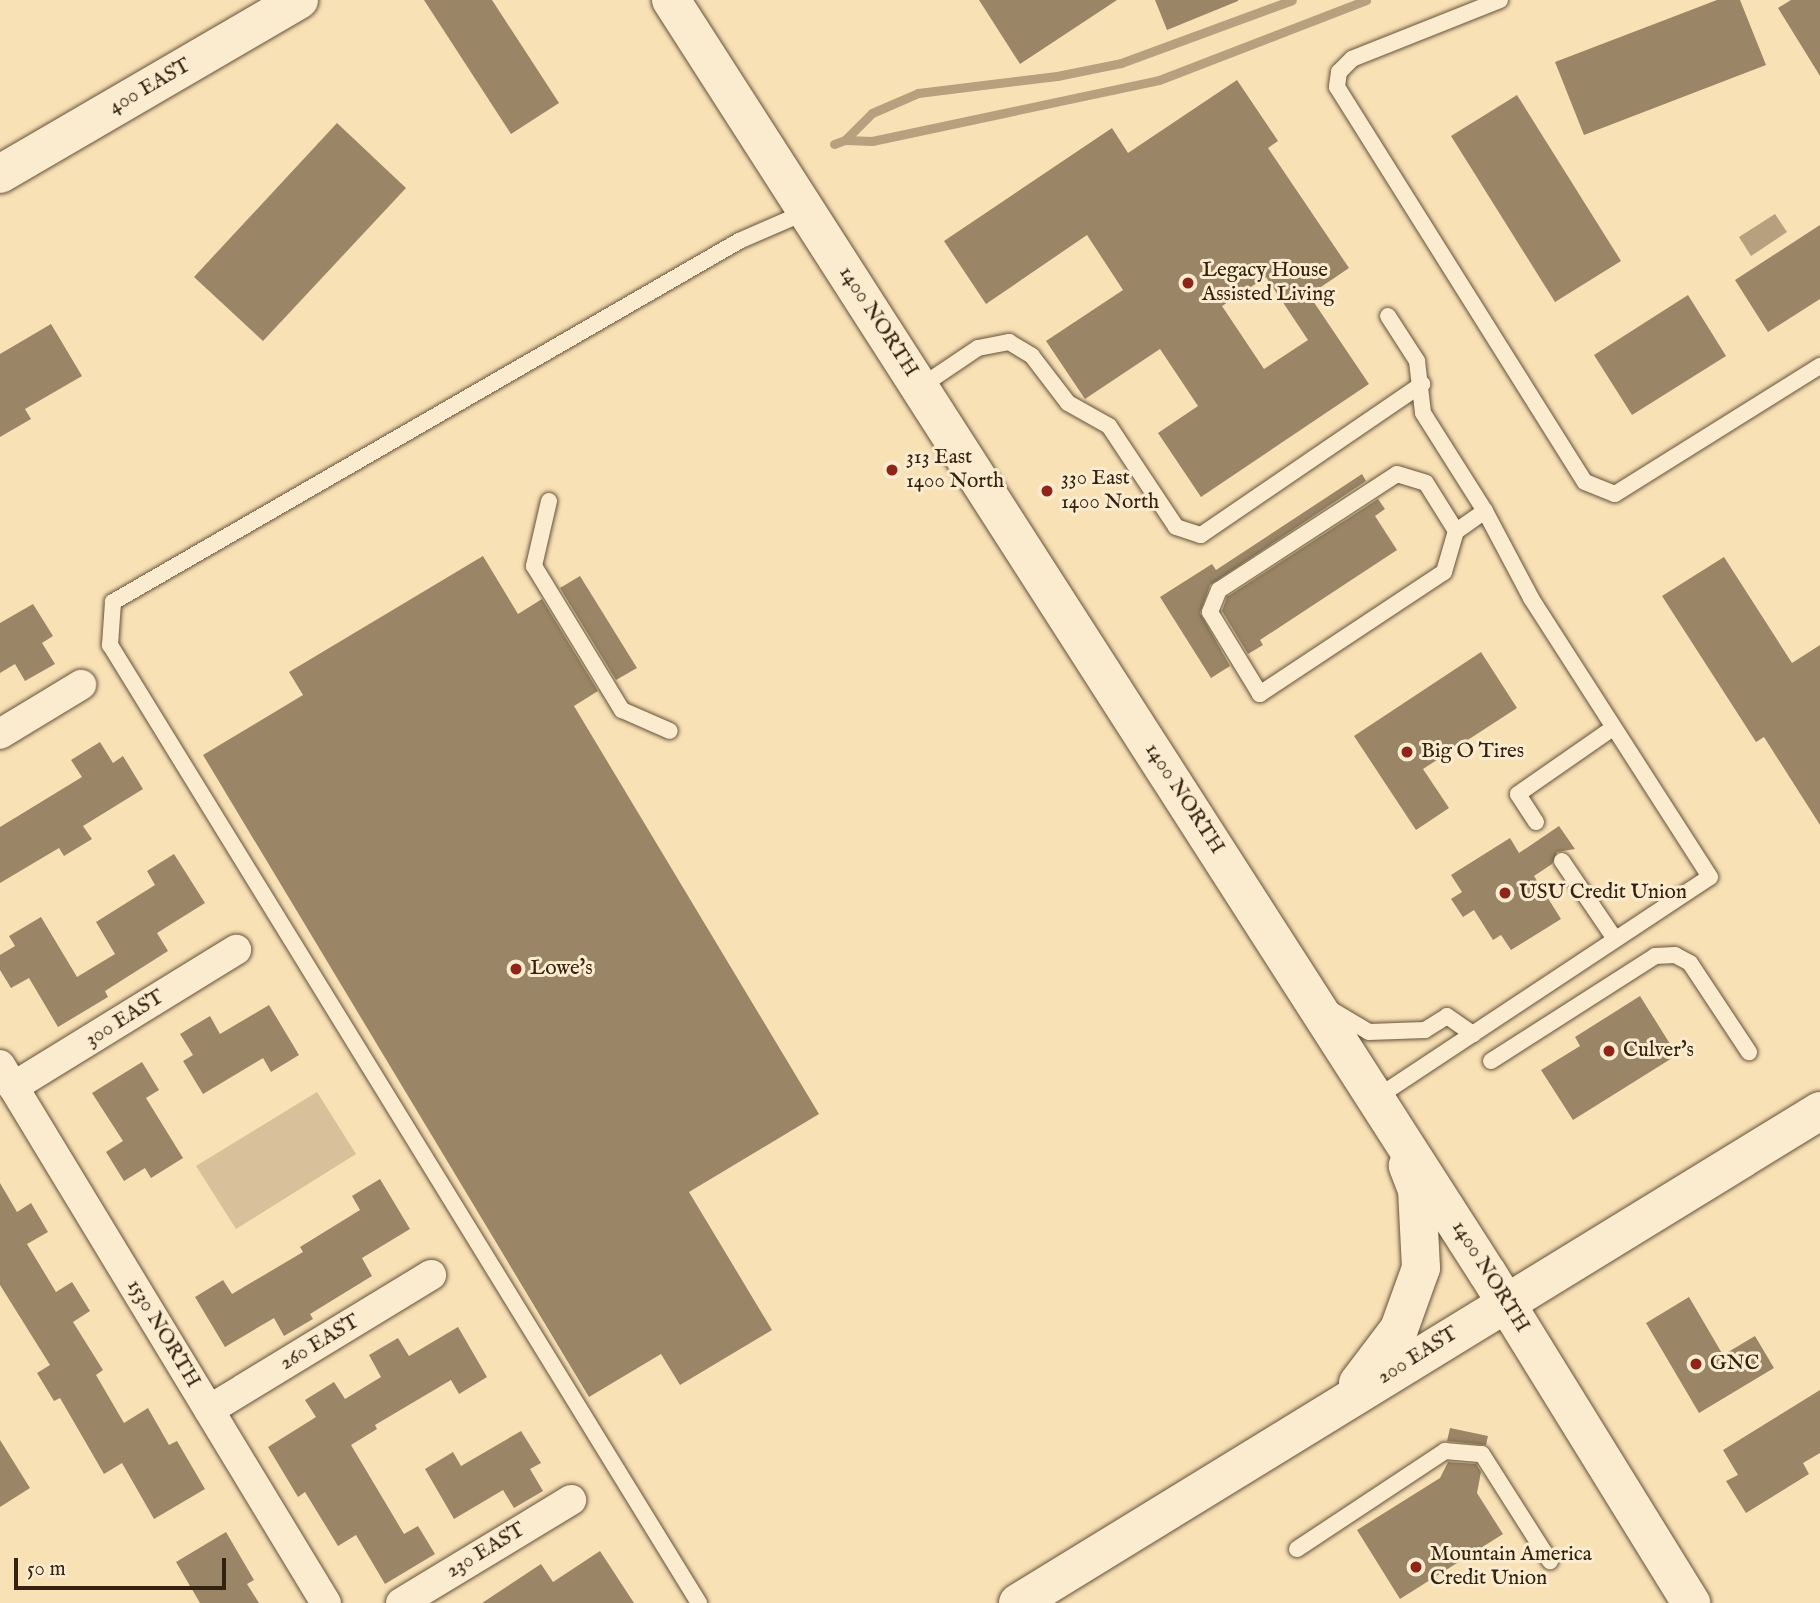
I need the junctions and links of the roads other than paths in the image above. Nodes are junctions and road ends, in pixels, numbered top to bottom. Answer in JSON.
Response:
{"nodes":[{"id":1,"x":299,"y":0,"type":"edge"},
{"id":2,"x":671,"y":0,"type":"edge"},
{"id":3,"x":1500,"y":0,"type":"edge"},
{"id":4,"x":0,"y":174,"type":"edge"},
{"id":5,"x":808,"y":211,"type":"junction"},
{"id":6,"x":1388,"y":316,"type":"dead end"},
{"id":7,"x":1820,"y":366,"type":"edge"},
{"id":8,"x":1422,"y":384,"type":"junction"},
{"id":9,"x":920,"y":387,"type":"junction"},
{"id":10,"x":549,"y":501,"type":"dead end"},
{"id":11,"x":1485,"y":511,"type":"junction"},
{"id":12,"x":1456,"y":530,"type":"junction"},
{"id":13,"x":81,"y":685,"type":"dead end"},
{"id":14,"x":1613,"y":728,"type":"junction"},
{"id":15,"x":670,"y":731,"type":"dead end"},
{"id":16,"x":0,"y":734,"type":"edge"},
{"id":17,"x":1536,"y":822,"type":"dead end"},
{"id":18,"x":1562,"y":861,"type":"dead end"},
{"id":19,"x":1615,"y":939,"type":"junction"},
{"id":20,"x":236,"y":950,"type":"dead end"},
{"id":21,"x":1312,"y":999,"type":"junction"},
{"id":22,"x":1473,"y":1034,"type":"junction"},
{"id":23,"x":1749,"y":1052,"type":"dead end"},
{"id":24,"x":1491,"y":1061,"type":"dead end"},
{"id":25,"x":7,"y":1076,"type":"edge"},
{"id":26,"x":1820,"y":1111,"type":"edge"},
{"id":27,"x":1385,"y":1113,"type":"junction"},
{"id":28,"x":431,"y":1275,"type":"dead end"},
{"id":29,"x":1506,"y":1302,"type":"junction"},
{"id":30,"x":1344,"y":1402,"type":"junction"},
{"id":31,"x":209,"y":1410,"type":"junction"},
{"id":32,"x":571,"y":1500,"type":"dead end"},
{"id":33,"x":1297,"y":1549,"type":"dead end"},
{"id":34,"x":1550,"y":1561,"type":"dead end"},
{"id":35,"x":326,"y":1603,"type":"edge"},
{"id":36,"x":401,"y":1603,"type":"edge"},
{"id":37,"x":699,"y":1603,"type":"edge"},
{"id":38,"x":1017,"y":1603,"type":"edge"},
{"id":39,"x":1690,"y":1603,"type":"edge"}],
"edges":[{"from":1,"to":4,"type":"main road","name":"400 EAST"},
{"from":2,"to":5,"type":"main road","name":"1400 NORTH"},
{"from":3,"to":7,"type":"lane"},
{"from":5,"to":9,"type":"main road","name":"1400 NORTH"},
{"from":5,"to":37,"type":"lane"},
{"from":6,"to":8,"type":"lane"},
{"from":8,"to":9,"type":"lane"},
{"from":8,"to":11,"type":"lane"},
{"from":9,"to":21,"type":"main road","name":"1400 NORTH"},
{"from":10,"to":15,"type":"lane"},
{"from":11,"to":12,"type":"lane"},
{"from":11,"to":14,"type":"lane"},
{"from":12,"to":12,"type":"lane"},
{"from":13,"to":16,"type":"street"},
{"from":14,"to":17,"type":"lane"},
{"from":14,"to":19,"type":"lane"},
{"from":18,"to":19,"type":"lane"},
{"from":19,"to":22,"type":"lane"},
{"from":20,"to":25,"type":"street","name":"300 EAST"},
{"from":21,"to":22,"type":"lane"},
{"from":21,"to":27,"type":"main road","name":"1400 NORTH"},
{"from":22,"to":27,"type":"lane"},
{"from":23,"to":24,"type":"lane"},
{"from":25,"to":31,"type":"street","name":"1530 NORTH"},
{"from":26,"to":29,"type":"main road","name":"200 EAST"},
{"from":27,"to":29,"type":"main road","name":"1400 NORTH"},
{"from":27,"to":30,"type":"main road"},
{"from":28,"to":31,"type":"street","name":"260 EAST"},
{"from":29,"to":30,"type":"main road","name":"200 EAST"},
{"from":29,"to":39,"type":"main road","name":"1400 NORTH"},
{"from":30,"to":38,"type":"main road","name":"200 EAST"},
{"from":31,"to":35,"type":"street","name":"1530 NORTH"},
{"from":32,"to":36,"type":"street","name":"230 EAST"},
{"from":33,"to":34,"type":"lane"}]}
